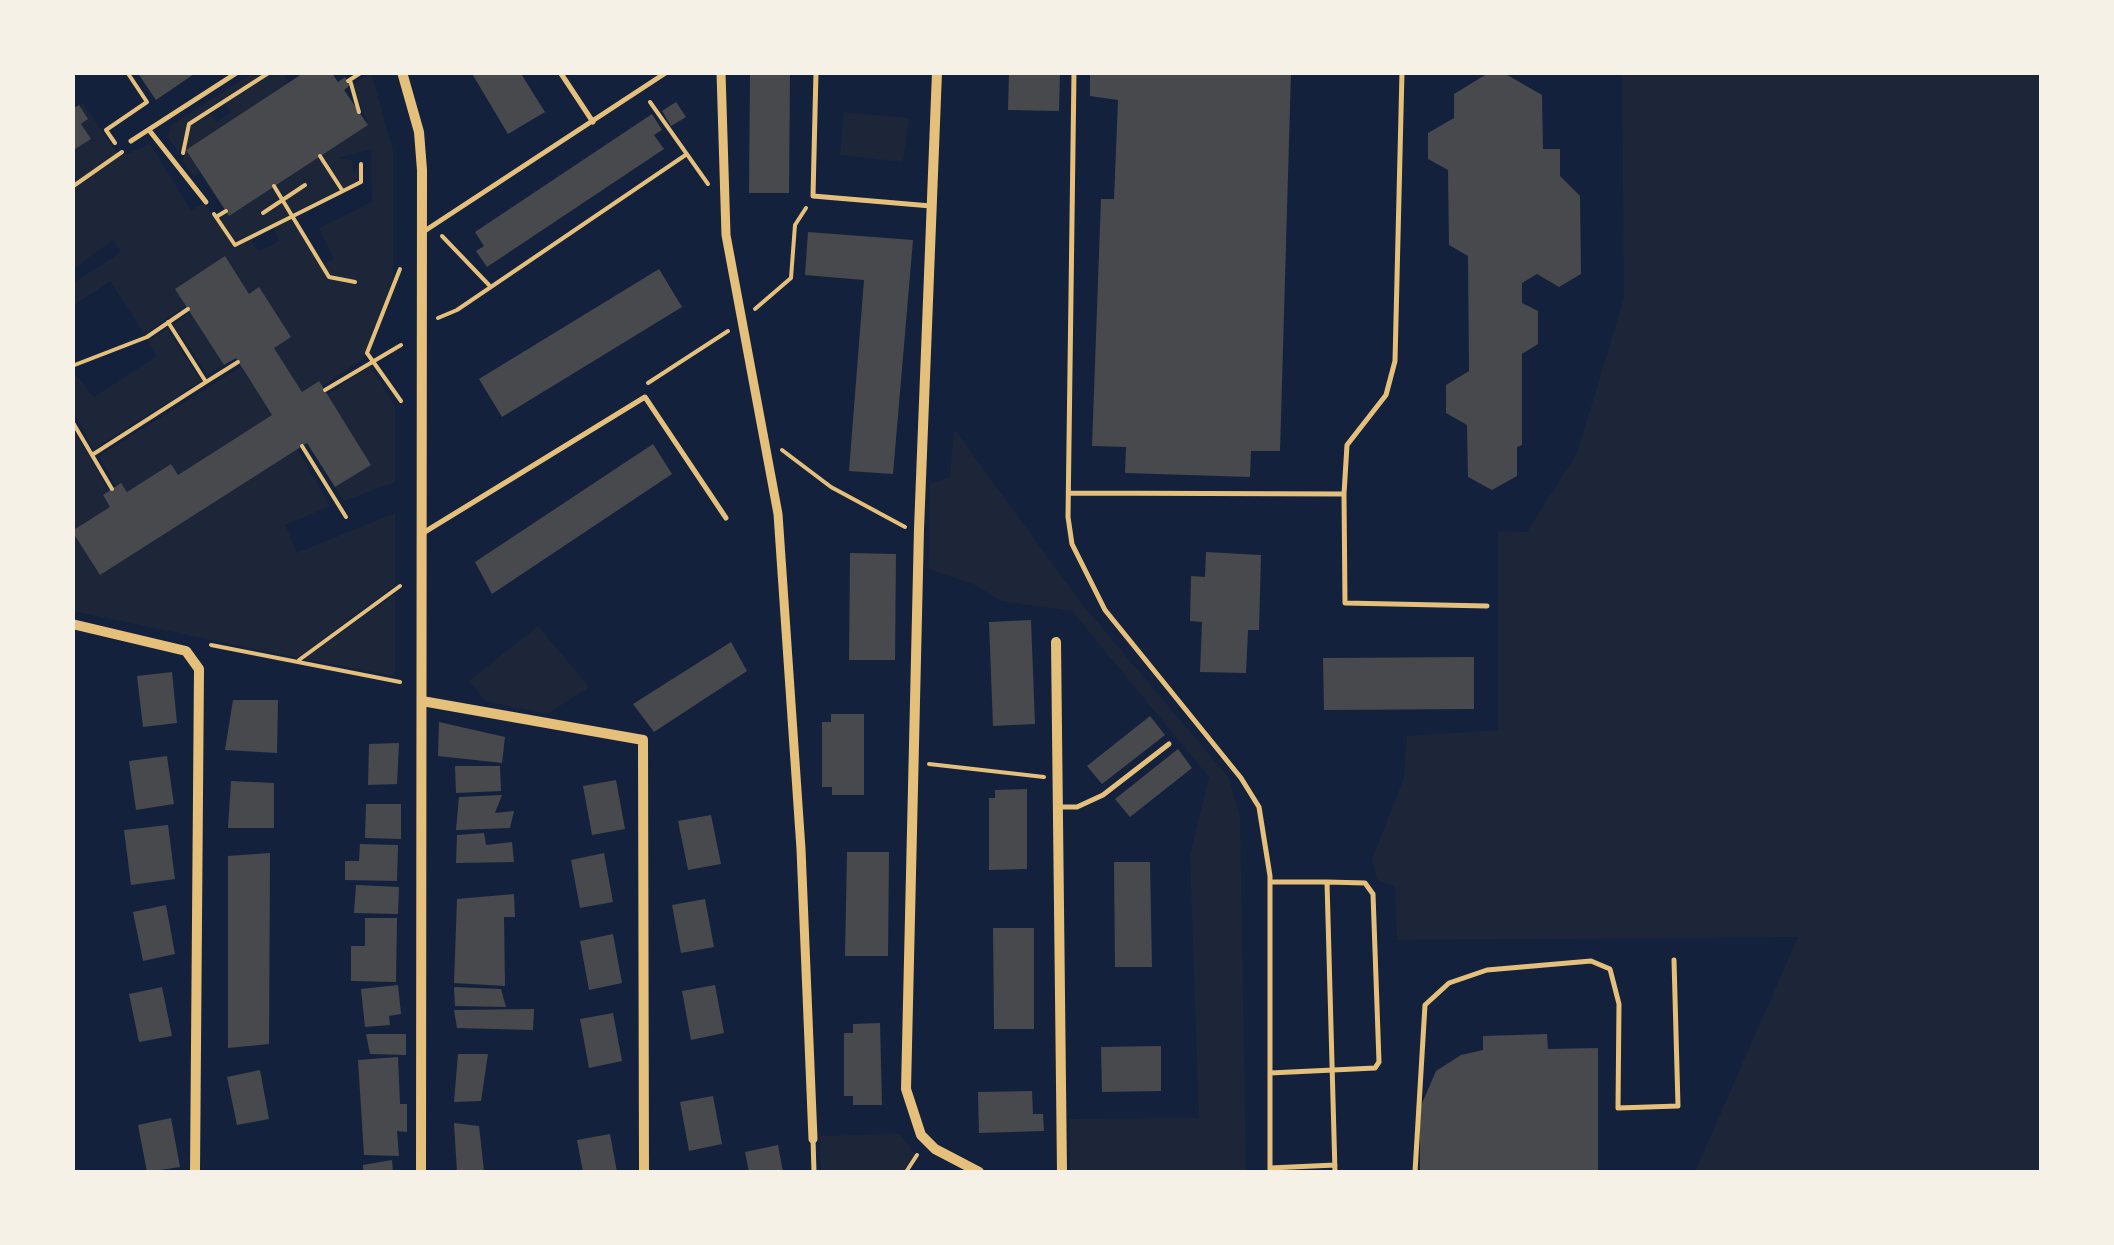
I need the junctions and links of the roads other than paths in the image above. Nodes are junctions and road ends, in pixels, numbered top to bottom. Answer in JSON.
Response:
{"nodes":[{"id":1,"x":238,"y":72,"type":"edge"},
{"id":2,"x":402,"y":72,"type":"edge"},
{"id":3,"x":560,"y":72,"type":"edge"},
{"id":4,"x":668,"y":72,"type":"edge"},
{"id":5,"x":721,"y":72,"type":"edge"},
{"id":6,"x":816,"y":72,"type":"edge"},
{"id":7,"x":937,"y":72,"type":"edge"},
{"id":8,"x":1074,"y":72,"type":"edge"},
{"id":9,"x":1402,"y":72,"type":"edge"},
{"id":10,"x":593,"y":122,"type":"junction"},
{"id":11,"x":149,"y":130,"type":"junction"},
{"id":12,"x":131,"y":142,"type":"road end"},
{"id":13,"x":206,"y":202,"type":"road end"},
{"id":14,"x":934,"y":206,"type":"junction"},
{"id":15,"x":423,"y":232,"type":"junction"},
{"id":16,"x":1069,"y":493,"type":"junction"},
{"id":17,"x":1344,"y":494,"type":"junction"},
{"id":18,"x":726,"y":518,"type":"dead end"},
{"id":19,"x":423,"y":533,"type":"junction"},
{"id":20,"x":1487,"y":606,"type":"dead end"},
{"id":21,"x":72,"y":624,"type":"edge"},
{"id":22,"x":1056,"y":642,"type":"dead end"},
{"id":23,"x":422,"y":701,"type":"junction"},
{"id":24,"x":1170,"y":744,"type":"dead end"},
{"id":25,"x":1058,"y":806,"type":"junction"},
{"id":26,"x":1270,"y":882,"type":"junction"},
{"id":27,"x":1327,"y":882,"type":"junction"},
{"id":28,"x":1674,"y":960,"type":"dead end"},
{"id":29,"x":1332,"y":1070,"type":"junction"},
{"id":30,"x":1270,"y":1073,"type":"junction"},
{"id":31,"x":813,"y":1139,"type":"joint"},
{"id":32,"x":1335,"y":1169,"type":"edge"},
{"id":33,"x":1270,"y":1170,"type":"edge"},
{"id":34,"x":194,"y":1172,"type":"edge"},
{"id":35,"x":421,"y":1172,"type":"edge"},
{"id":36,"x":644,"y":1172,"type":"edge"},
{"id":37,"x":814,"y":1172,"type":"edge"},
{"id":38,"x":980,"y":1172,"type":"edge"},
{"id":39,"x":1062,"y":1172,"type":"edge"},
{"id":40,"x":1414,"y":1172,"type":"edge"}],
"edges":[{"from":1,"to":11,"type":"lane"},
{"from":2,"to":15,"type":"street"},
{"from":3,"to":10,"type":"lane"},
{"from":4,"to":10,"type":"lane"},
{"from":5,"to":31,"type":"street"},
{"from":6,"to":14,"type":"lane"},
{"from":7,"to":14,"type":"street"},
{"from":8,"to":16,"type":"lane"},
{"from":9,"to":17,"type":"lane"},
{"from":10,"to":15,"type":"lane"},
{"from":11,"to":12,"type":"lane"},
{"from":11,"to":13,"type":"lane"},
{"from":14,"to":38,"type":"street"},
{"from":15,"to":19,"type":"street"},
{"from":16,"to":17,"type":"lane"},
{"from":16,"to":26,"type":"lane"},
{"from":17,"to":20,"type":"lane"},
{"from":18,"to":19,"type":"lane"},
{"from":19,"to":23,"type":"street"},
{"from":21,"to":34,"type":"street"},
{"from":22,"to":25,"type":"street"},
{"from":23,"to":35,"type":"street"},
{"from":23,"to":36,"type":"street"},
{"from":24,"to":25,"type":"lane"},
{"from":25,"to":39,"type":"street"},
{"from":26,"to":27,"type":"lane"},
{"from":26,"to":30,"type":"lane"},
{"from":27,"to":29,"type":"lane"},
{"from":27,"to":29,"type":"lane"},
{"from":28,"to":40,"type":"lane"},
{"from":29,"to":30,"type":"lane"},
{"from":29,"to":32,"type":"lane"},
{"from":30,"to":33,"type":"lane"},
{"from":31,"to":37,"type":"lane"},
{"from":32,"to":33,"type":"lane"}]}
